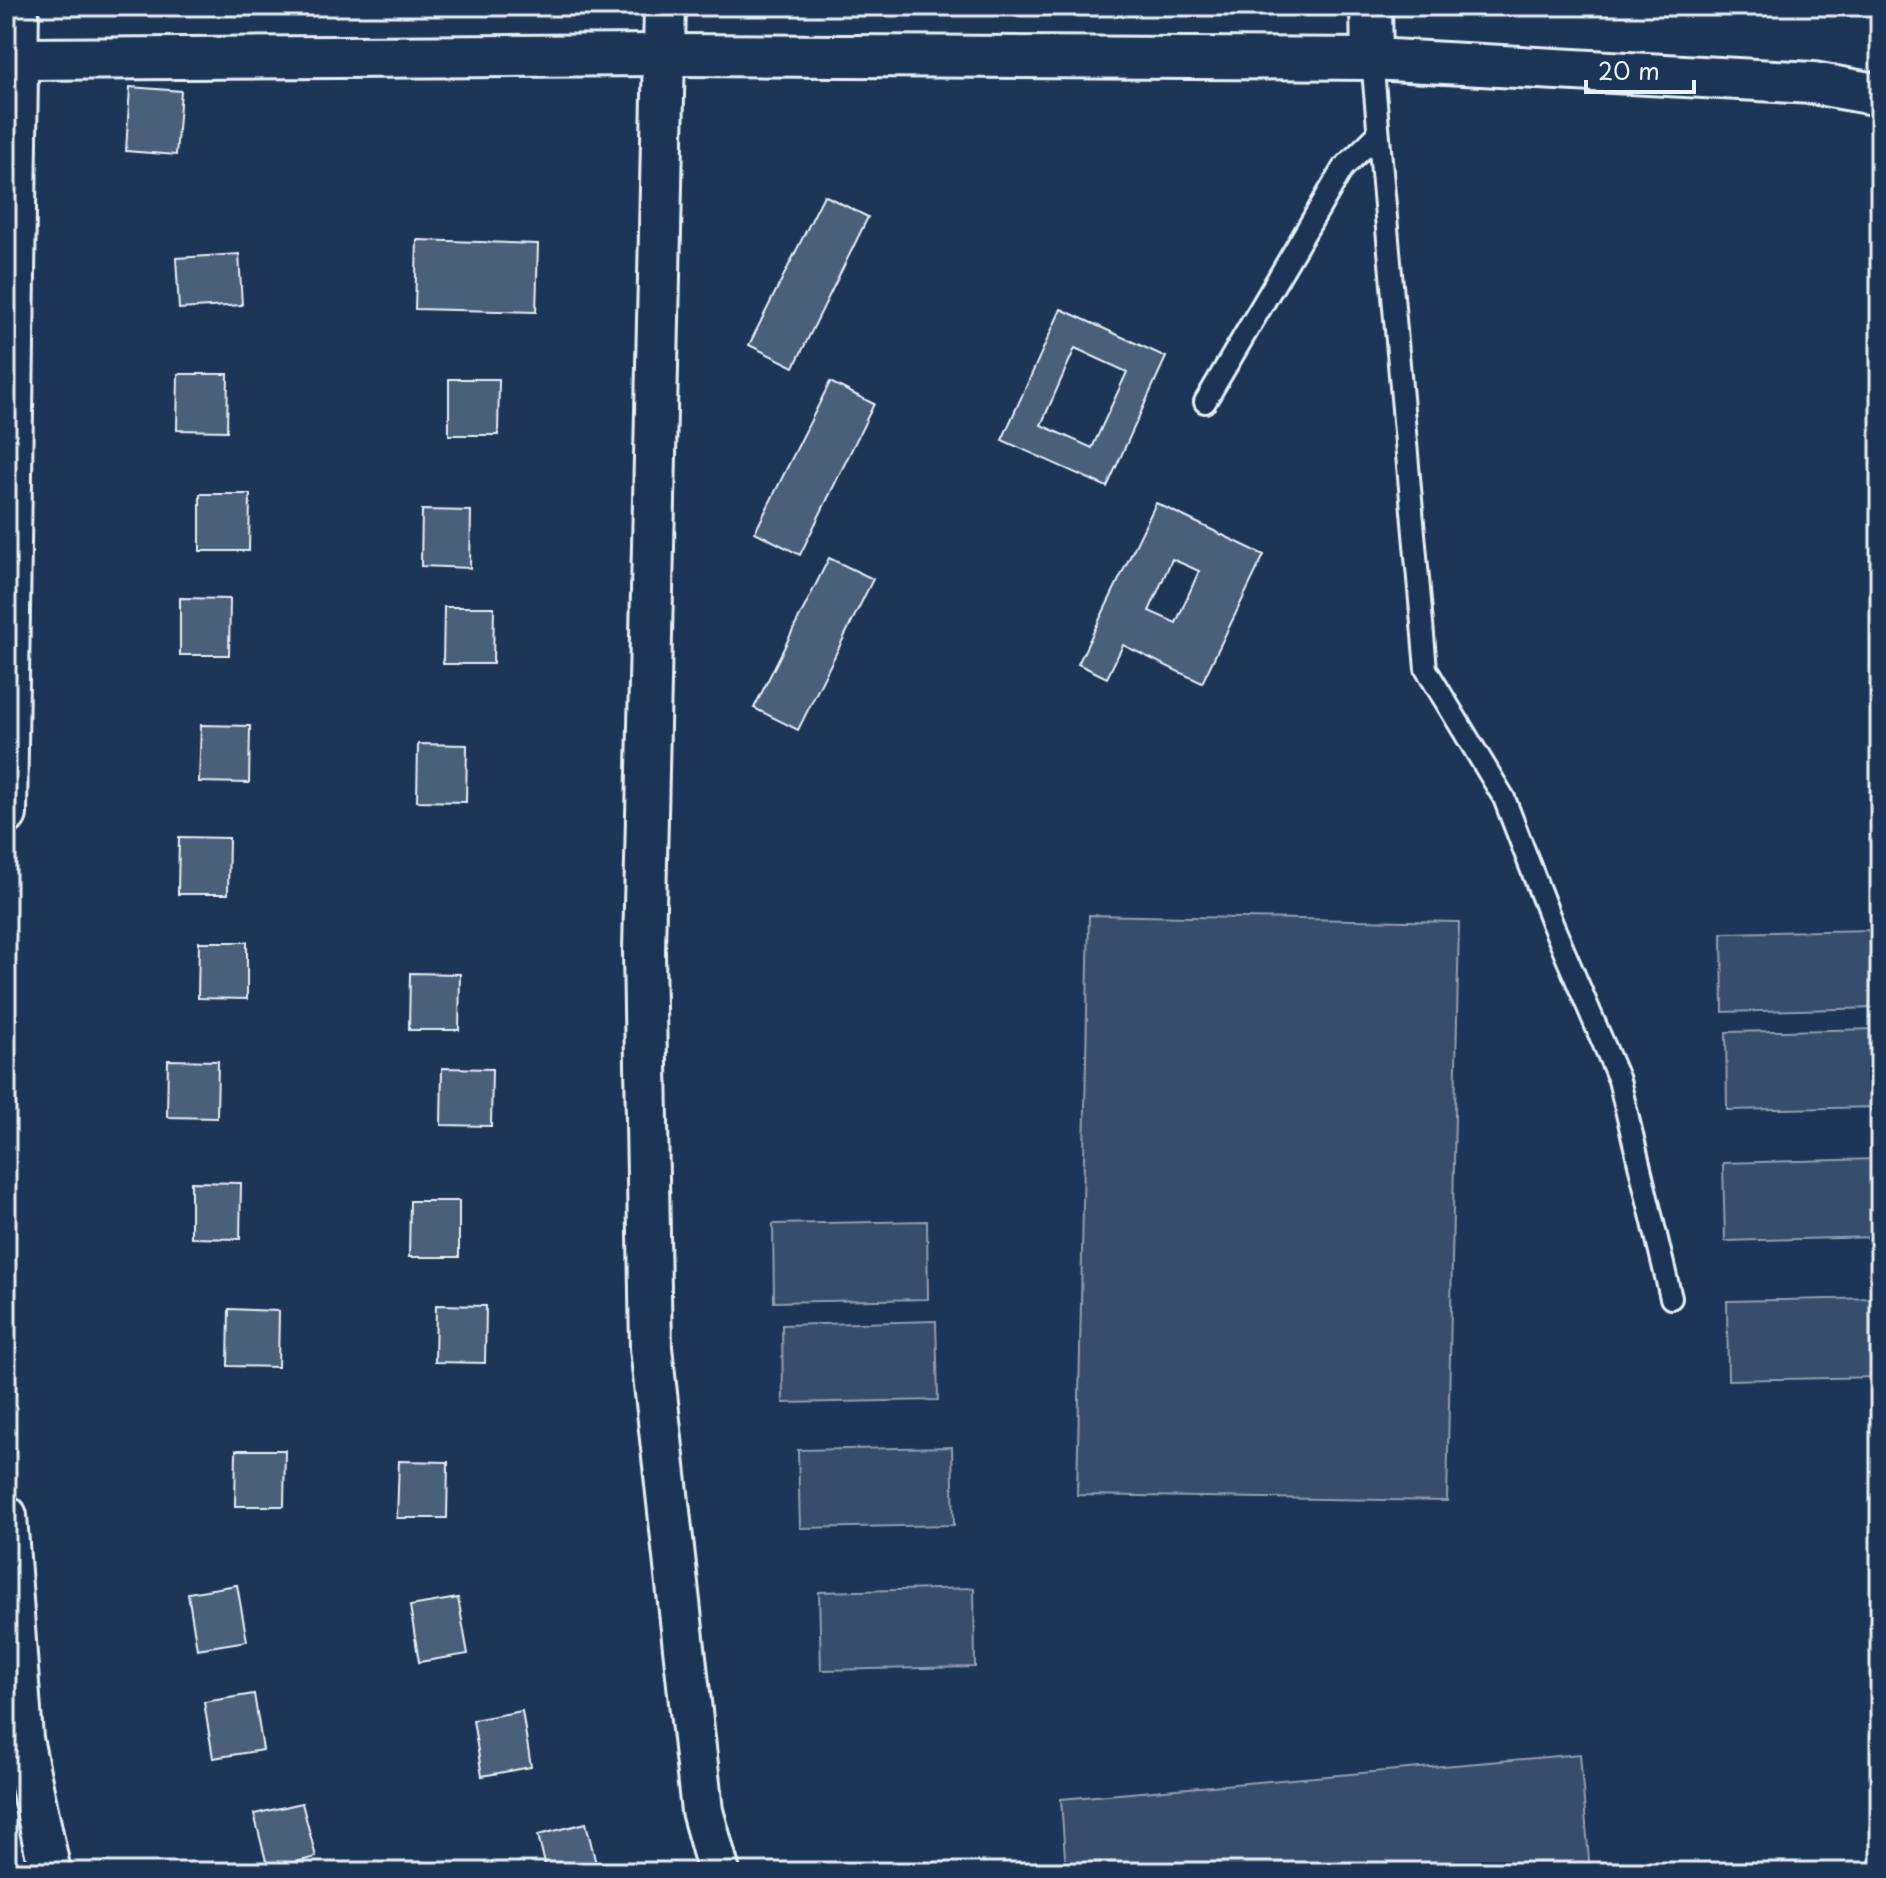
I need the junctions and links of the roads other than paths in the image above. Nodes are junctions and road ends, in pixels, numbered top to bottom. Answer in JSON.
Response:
{"nodes":[{"id":1,"x":18,"y":6,"type":"edge"},
{"id":2,"x":665,"y":6,"type":"edge"},
{"id":3,"x":1371,"y":6,"type":"edge"},
{"id":4,"x":664,"y":55,"type":"junction"},
{"id":5,"x":15,"y":59,"type":"junction"},
{"id":6,"x":1372,"y":59,"type":"junction"},
{"id":7,"x":1880,"y":95,"type":"edge"},
{"id":8,"x":1378,"y":134,"type":"junction"},
{"id":9,"x":1205,"y":402,"type":"dead end"},
{"id":10,"x":6,"y":814,"type":"edge"},
{"id":11,"x":1671,"y":1298,"type":"dead end"},
{"id":12,"x":6,"y":1516,"type":"edge"},
{"id":13,"x":50,"y":1872,"type":"edge"},
{"id":14,"x":719,"y":1872,"type":"edge"}],
"edges":[{"from":1,"to":5,"type":"street"},
{"from":2,"to":4,"type":"street"},
{"from":3,"to":6,"type":"street"},
{"from":4,"to":5,"type":"street"},
{"from":4,"to":6,"type":"street"},
{"from":4,"to":14,"type":"street"},
{"from":5,"to":10,"type":"street"},
{"from":6,"to":7,"type":"street"},
{"from":6,"to":8,"type":"lane"},
{"from":8,"to":9,"type":"lane"},
{"from":8,"to":11,"type":"lane"},
{"from":12,"to":13,"type":"street"}]}
